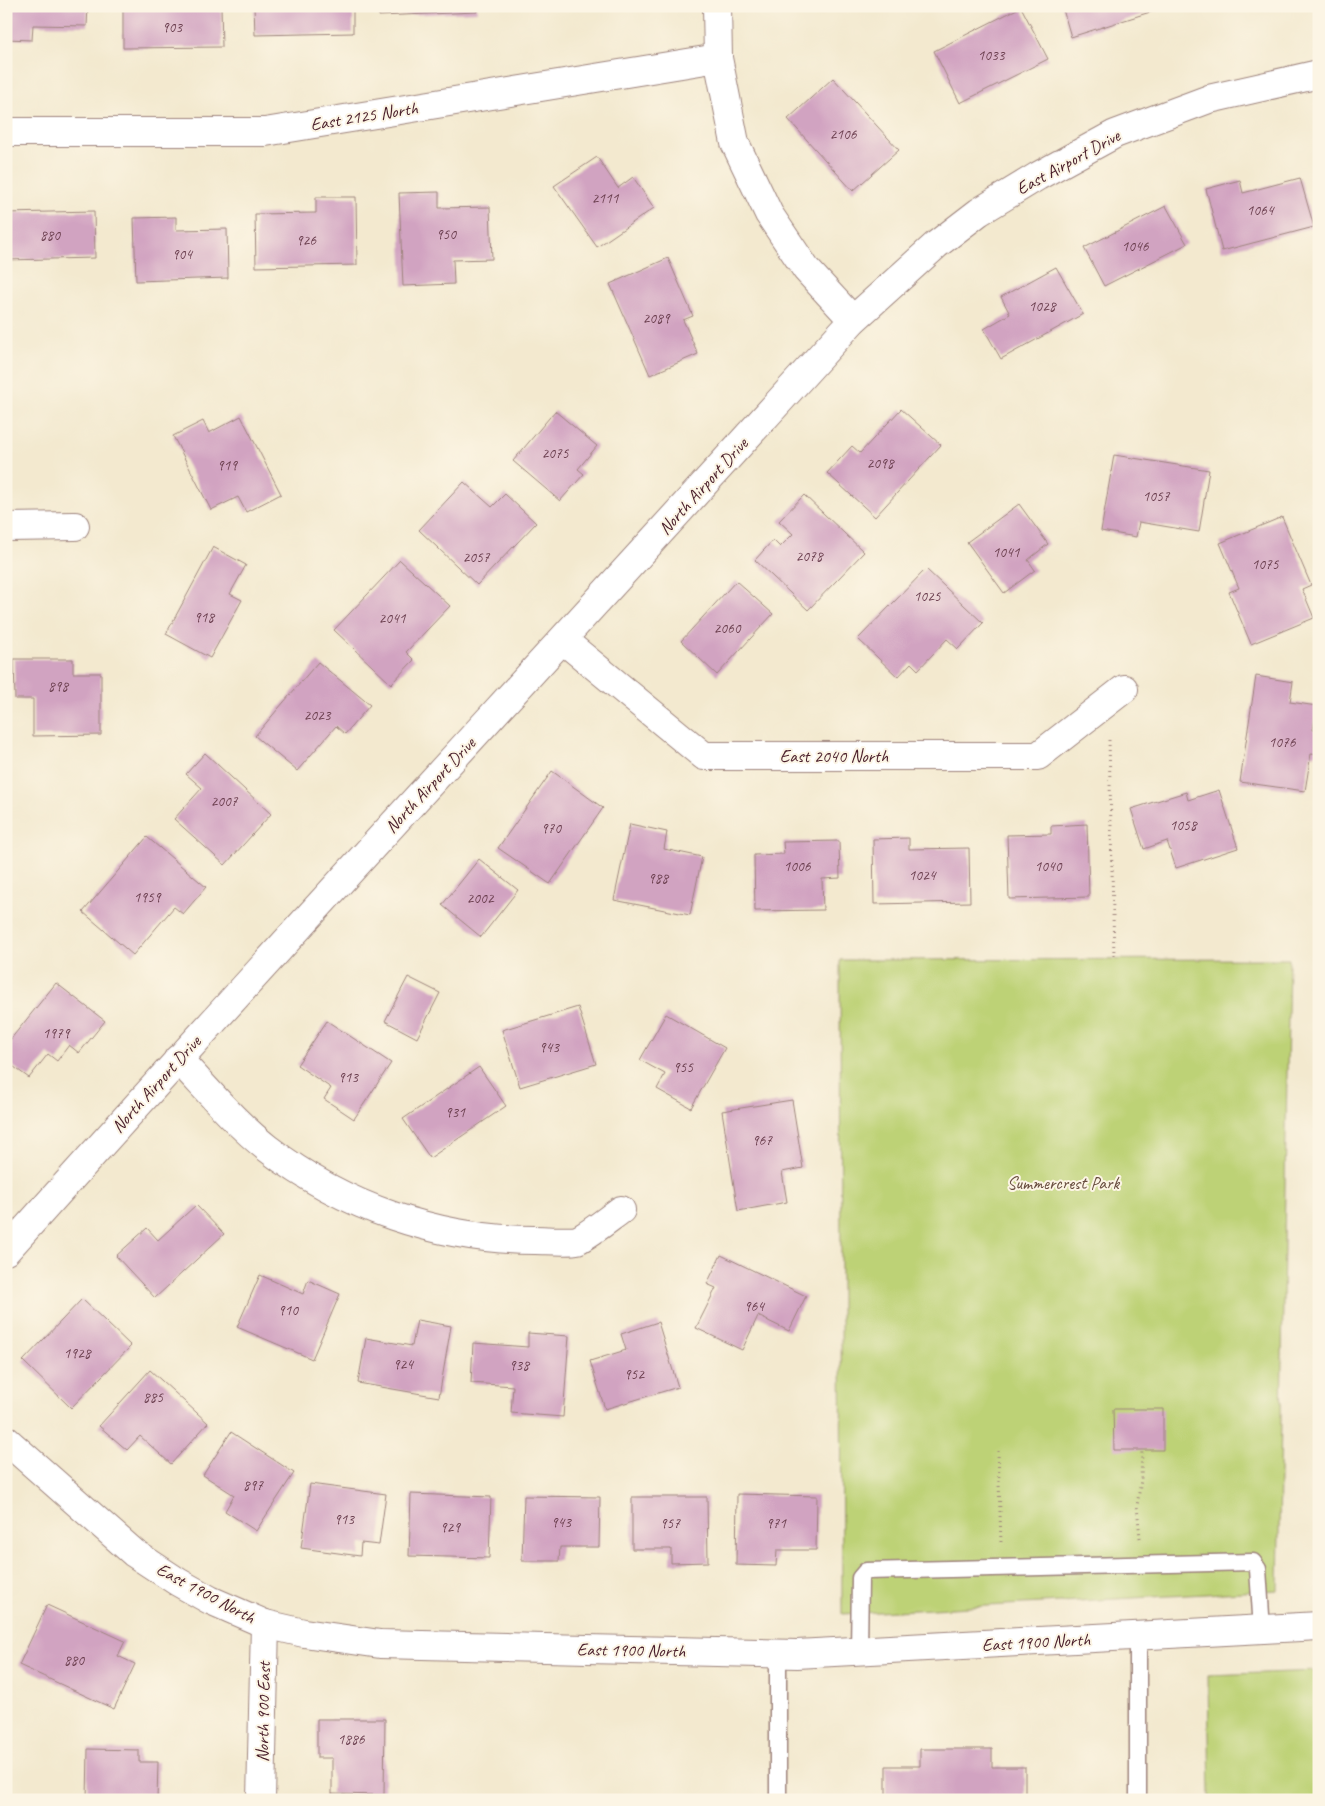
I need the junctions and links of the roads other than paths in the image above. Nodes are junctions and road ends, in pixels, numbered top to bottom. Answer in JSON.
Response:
{"nodes":[{"id":1,"x":718,"y":6,"type":"edge"},
{"id":2,"x":718,"y":58,"type":"junction"},
{"id":3,"x":1319,"y":74,"type":"edge"},
{"id":4,"x":6,"y":132,"type":"edge"},
{"id":5,"x":853,"y":320,"type":"junction"},
{"id":6,"x":75,"y":526,"type":"dead end"},
{"id":7,"x":6,"y":527,"type":"edge"},
{"id":8,"x":563,"y":640,"type":"junction"},
{"id":9,"x":1116,"y":695,"type":"road end"},
{"id":10,"x":178,"y":1059,"type":"junction"},
{"id":11,"x":621,"y":1210,"type":"dead end"},
{"id":12,"x":6,"y":1251,"type":"edge"},
{"id":13,"x":6,"y":1440,"type":"edge"},
{"id":14,"x":265,"y":1624,"type":"junction"},
{"id":15,"x":1319,"y":1626,"type":"edge"},
{"id":16,"x":1262,"y":1630,"type":"junction"},
{"id":17,"x":1138,"y":1636,"type":"junction"},
{"id":18,"x":858,"y":1651,"type":"junction"},
{"id":19,"x":778,"y":1654,"type":"junction"},
{"id":20,"x":261,"y":1800,"type":"edge"},
{"id":21,"x":778,"y":1800,"type":"edge"},
{"id":22,"x":1138,"y":1800,"type":"edge"}],
"edges":[{"from":1,"to":2,"type":"street"},
{"from":2,"to":4,"type":"street","name":"East 2125 North"},
{"from":2,"to":5,"type":"street"},
{"from":3,"to":5,"type":"street","name":"East Airport Drive"},
{"from":5,"to":8,"type":"street","name":"North Airport Drive"},
{"from":6,"to":7,"type":"street"},
{"from":8,"to":9,"type":"street","name":"East 2040 North"},
{"from":8,"to":10,"type":"street","name":"North Airport Drive"},
{"from":10,"to":11,"type":"street"},
{"from":10,"to":12,"type":"street","name":"North Airport Drive"},
{"from":13,"to":14,"type":"street","name":"East 1900 North"},
{"from":14,"to":19,"type":"street","name":"East 1900 North"},
{"from":14,"to":20,"type":"street","name":"North 900 East"},
{"from":15,"to":16,"type":"street","name":"East 1900 North"},
{"from":16,"to":17,"type":"street","name":"East 1900 North"},
{"from":16,"to":18,"type":"lane"},
{"from":17,"to":18,"type":"street","name":"East 1900 North"},
{"from":17,"to":22,"type":"lane"},
{"from":18,"to":19,"type":"street","name":"East 1900 North"},
{"from":19,"to":21,"type":"lane"}]}
